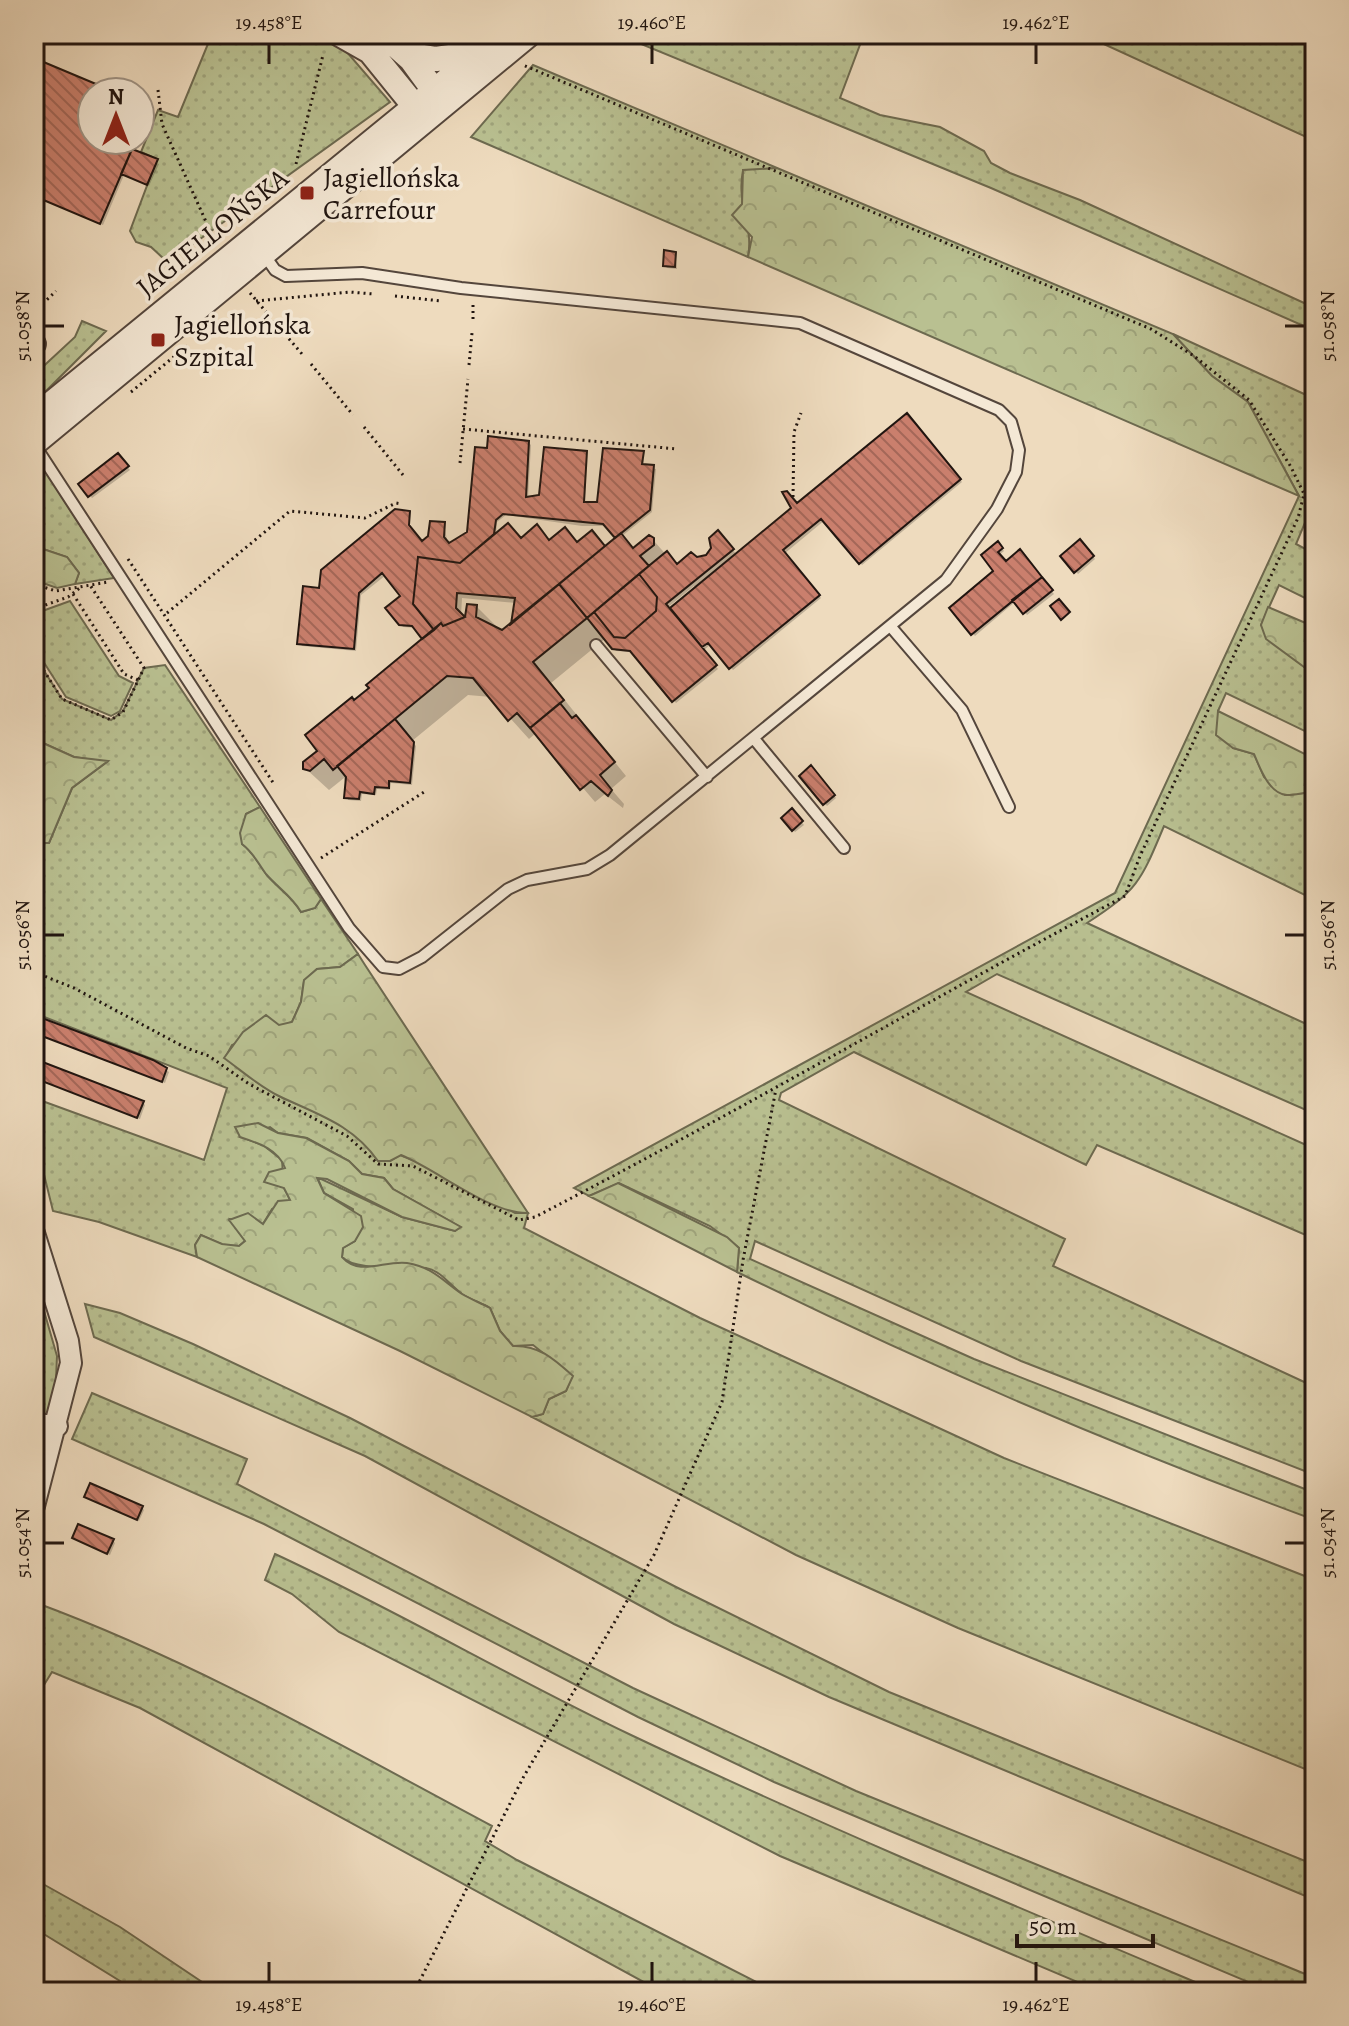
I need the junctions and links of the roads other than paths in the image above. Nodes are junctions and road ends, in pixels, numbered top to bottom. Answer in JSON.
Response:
{"nodes":[{"id":1,"x":340,"y":34,"type":"edge"},
{"id":2,"x":383,"y":34,"type":"edge"},
{"id":3,"x":504,"y":34,"type":"edge"},
{"id":4,"x":529,"y":34,"type":"edge"},
{"id":5,"x":480,"y":53,"type":"junction"},
{"id":6,"x":406,"y":54,"type":"junction"},
{"id":7,"x":430,"y":106,"type":"junction"},
{"id":8,"x":257,"y":247,"type":"junction"},
{"id":9,"x":34,"y":418,"type":"edge"},
{"id":10,"x":34,"y":443,"type":"edge"},
{"id":11,"x":891,"y":627,"type":"junction"},
{"id":12,"x":596,"y":645,"type":"dead end"},
{"id":13,"x":755,"y":740,"type":"junction"},
{"id":14,"x":707,"y":777,"type":"junction"},
{"id":15,"x":1009,"y":807,"type":"dead end"},
{"id":16,"x":844,"y":848,"type":"dead end"},
{"id":17,"x":34,"y":1233,"type":"edge"},
{"id":18,"x":35,"y":1418,"type":"edge"},
{"id":19,"x":57,"y":1426,"type":"junction"},
{"id":20,"x":34,"y":1506,"type":"edge"}],
"edges":[{"from":1,"to":7,"type":"street"},
{"from":2,"to":6,"type":"street"},
{"from":3,"to":5,"type":"street","name":"JAGIELLOŃSKA"},
{"from":4,"to":7,"type":"street","name":"JAGIELLOŃSKA"},
{"from":5,"to":6,"type":"street"},
{"from":5,"to":7,"type":"street","name":"JAGIELLOŃSKA"},
{"from":6,"to":7,"type":"street"},
{"from":7,"to":8,"type":"street","name":"JAGIELLOŃSKA"},
{"from":8,"to":9,"type":"street","name":"JAGIELLOŃSKA"},
{"from":8,"to":10,"type":"street","name":"JAGIELLOŃSKA"},
{"from":8,"to":11,"type":"lane"},
{"from":10,"to":14,"type":"lane"},
{"from":11,"to":13,"type":"lane"},
{"from":11,"to":15,"type":"lane"},
{"from":12,"to":14,"type":"lane"},
{"from":13,"to":14,"type":"lane"},
{"from":13,"to":16,"type":"lane"},
{"from":17,"to":19,"type":"street"},
{"from":18,"to":19,"type":"street"},
{"from":19,"to":20,"type":"street"}]}
